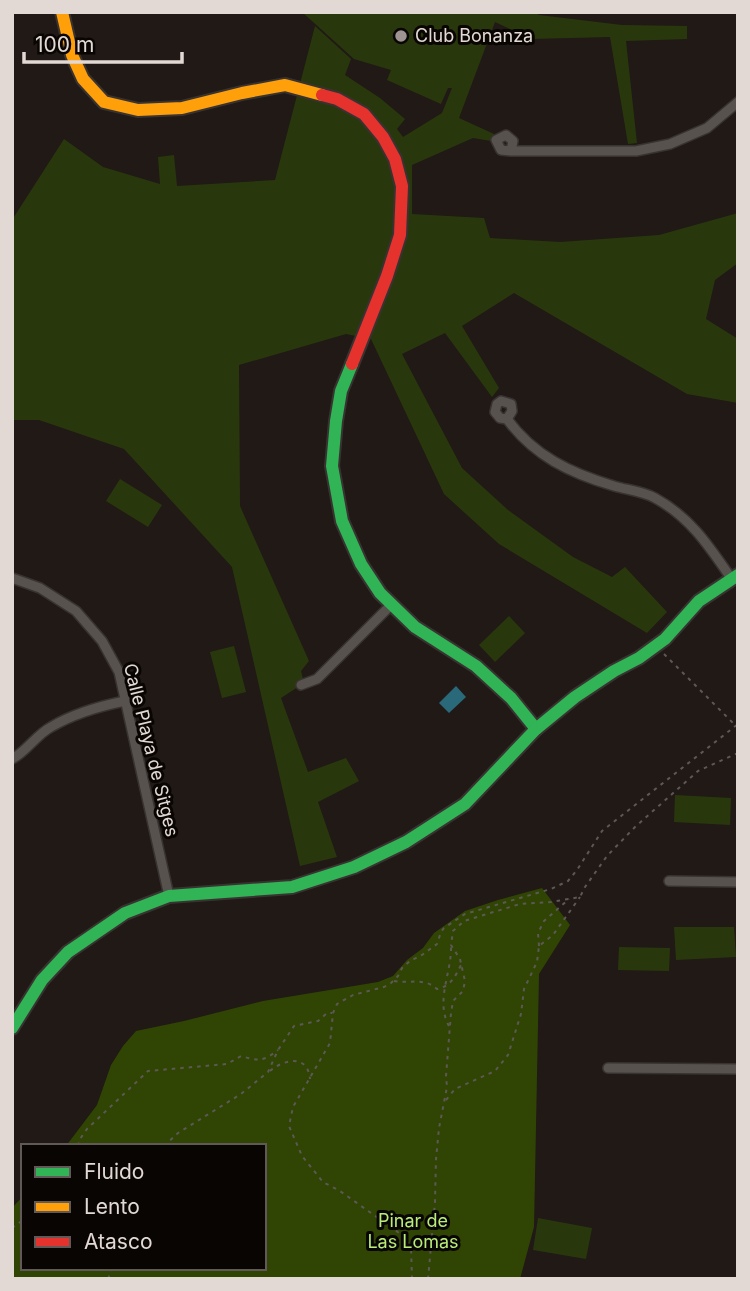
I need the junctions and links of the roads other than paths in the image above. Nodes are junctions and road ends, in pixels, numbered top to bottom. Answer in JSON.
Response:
{"nodes":[{"id":1,"x":62,"y":12,"type":"edge"},
{"id":2,"x":738,"y":102,"type":"edge"},
{"id":3,"x":511,"y":151,"type":"dead end"},
{"id":4,"x":507,"y":419,"type":"dead end"},
{"id":5,"x":734,"y":576,"type":"edge"},
{"id":6,"x":12,"y":578,"type":"edge"},
{"id":7,"x":391,"y":605,"type":"junction"},
{"id":8,"x":301,"y":685,"type":"dead end"},
{"id":9,"x":125,"y":701,"type":"junction"},
{"id":10,"x":536,"y":729,"type":"junction"},
{"id":11,"x":12,"y":759,"type":"edge"},
{"id":12,"x":669,"y":881,"type":"dead end"},
{"id":13,"x":738,"y":882,"type":"edge"},
{"id":14,"x":169,"y":896,"type":"junction"},
{"id":15,"x":12,"y":1028,"type":"edge"},
{"id":16,"x":608,"y":1068,"type":"dead end"},
{"id":17,"x":738,"y":1069,"type":"edge"}],
"edges":[{"from":1,"to":7,"type":"street"},
{"from":2,"to":3,"type":"street"},
{"from":4,"to":5,"type":"street"},
{"from":5,"to":10,"type":"street"},
{"from":6,"to":9,"type":"street","name":"Calle Playa de Sitges"},
{"from":7,"to":8,"type":"street"},
{"from":7,"to":10,"type":"street"},
{"from":9,"to":11,"type":"street"},
{"from":9,"to":14,"type":"street","name":"Calle Playa de Sitges"},
{"from":10,"to":14,"type":"street"},
{"from":12,"to":13,"type":"street"},
{"from":14,"to":15,"type":"street"},
{"from":16,"to":17,"type":"street"}]}
